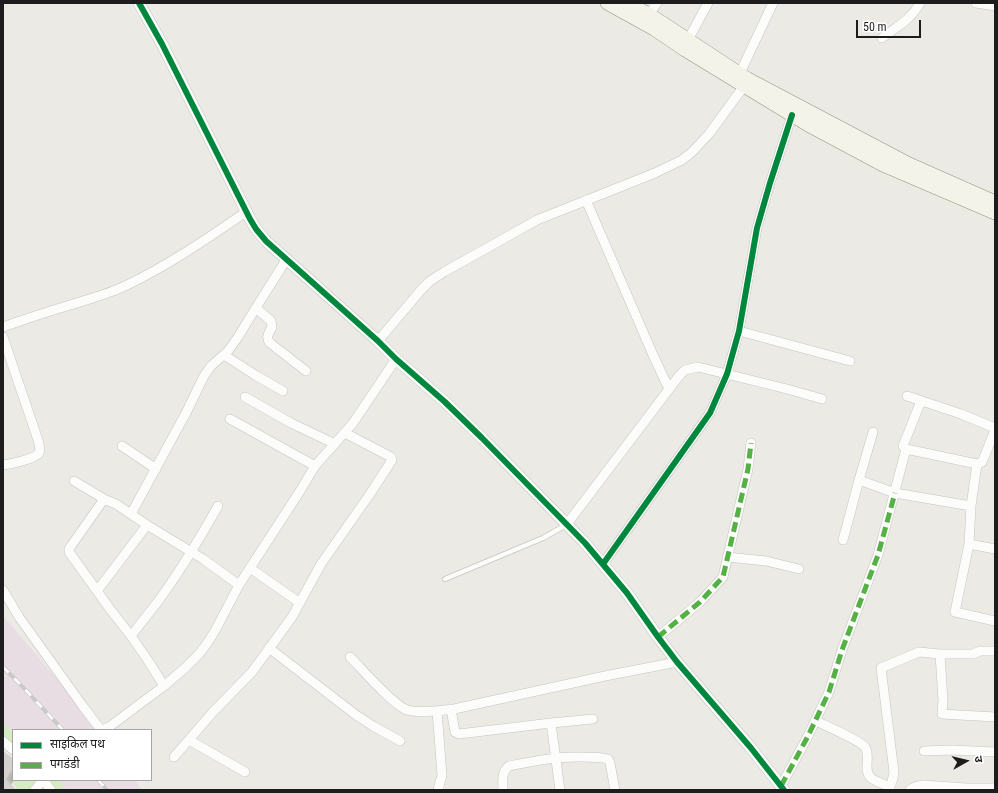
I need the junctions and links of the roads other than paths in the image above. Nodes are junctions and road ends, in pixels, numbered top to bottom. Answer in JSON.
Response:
{"nodes":[{"id":1,"x":139,"y":3,"type":"edge"},
{"id":2,"x":607,"y":3,"type":"edge"},
{"id":3,"x":627,"y":3,"type":"edge"},
{"id":4,"x":657,"y":3,"type":"edge"},
{"id":5,"x":708,"y":3,"type":"edge"},
{"id":6,"x":773,"y":3,"type":"edge"},
{"id":7,"x":920,"y":3,"type":"edge"},
{"id":8,"x":976,"y":3,"type":"edge"},
{"id":9,"x":995,"y":6,"type":"edge"},
{"id":10,"x":649,"y":14,"type":"junction"},
{"id":11,"x":882,"y":38,"type":"dead end"},
{"id":12,"x":688,"y":40,"type":"junction"},
{"id":13,"x":740,"y":73,"type":"junction"},
{"id":14,"x":744,"y":86,"type":"junction"},
{"id":15,"x":792,"y":115,"type":"junction"},
{"id":16,"x":586,"y":200,"type":"junction"},
{"id":17,"x":995,"y":202,"type":"edge"},
{"id":18,"x":246,"y":212,"type":"junction"},
{"id":19,"x":995,"y":213,"type":"edge"},
{"id":20,"x":286,"y":260,"type":"junction"},
{"id":21,"x":256,"y":308,"type":"junction"},
{"id":22,"x":3,"y":327,"type":"edge"},
{"id":23,"x":739,"y":331,"type":"junction"},
{"id":24,"x":3,"y":337,"type":"edge"},
{"id":25,"x":378,"y":341,"type":"junction"},
{"id":26,"x":224,"y":355,"type":"junction"},
{"id":27,"x":396,"y":359,"type":"junction"},
{"id":28,"x":850,"y":361,"type":"dead end"},
{"id":29,"x":306,"y":370,"type":"dead end"},
{"id":30,"x":727,"y":374,"type":"junction"},
{"id":31,"x":669,"y":389,"type":"junction"},
{"id":32,"x":283,"y":391,"type":"dead end"},
{"id":33,"x":907,"y":396,"type":"dead end"},
{"id":34,"x":245,"y":397,"type":"dead end"},
{"id":35,"x":822,"y":399,"type":"dead end"},
{"id":36,"x":921,"y":401,"type":"junction"},
{"id":37,"x":230,"y":419,"type":"dead end"},
{"id":38,"x":995,"y":431,"type":"edge"},
{"id":39,"x":346,"y":432,"type":"junction"},
{"id":40,"x":873,"y":432,"type":"dead end"},
{"id":41,"x":751,"y":443,"type":"dead end"},
{"id":42,"x":335,"y":444,"type":"junction"},
{"id":43,"x":122,"y":446,"type":"dead end"},
{"id":44,"x":906,"y":449,"type":"junction"},
{"id":45,"x":977,"y":464,"type":"junction"},
{"id":46,"x":3,"y":465,"type":"edge"},
{"id":47,"x":315,"y":466,"type":"junction"},
{"id":48,"x":156,"y":470,"type":"junction"},
{"id":49,"x":859,"y":480,"type":"junction"},
{"id":50,"x":74,"y":481,"type":"dead end"},
{"id":51,"x":895,"y":493,"type":"junction"},
{"id":52,"x":106,"y":500,"type":"junction"},
{"id":53,"x":218,"y":506,"type":"dead end"},
{"id":54,"x":971,"y":506,"type":"junction"},
{"id":55,"x":131,"y":514,"type":"junction"},
{"id":56,"x":567,"y":524,"type":"junction"},
{"id":57,"x":147,"y":525,"type":"junction"},
{"id":58,"x":843,"y":540,"type":"dead end"},
{"id":59,"x":969,"y":544,"type":"junction"},
{"id":60,"x":995,"y":549,"type":"edge"},
{"id":61,"x":191,"y":551,"type":"junction"},
{"id":62,"x":727,"y":557,"type":"junction"},
{"id":63,"x":603,"y":564,"type":"junction"},
{"id":64,"x":250,"y":568,"type":"junction"},
{"id":65,"x":799,"y":569,"type":"dead end"},
{"id":66,"x":445,"y":579,"type":"dead end"},
{"id":67,"x":239,"y":585,"type":"junction"},
{"id":68,"x":3,"y":590,"type":"edge"},
{"id":69,"x":97,"y":591,"type":"junction"},
{"id":70,"x":300,"y":603,"type":"junction"},
{"id":71,"x":995,"y":621,"type":"edge"},
{"id":72,"x":130,"y":636,"type":"junction"},
{"id":73,"x":658,"y":637,"type":"junction"},
{"id":74,"x":269,"y":648,"type":"junction"},
{"id":75,"x":995,"y":651,"type":"edge"},
{"id":76,"x":940,"y":654,"type":"junction"},
{"id":77,"x":350,"y":657,"type":"dead end"},
{"id":78,"x":677,"y":662,"type":"junction"},
{"id":79,"x":164,"y":686,"type":"junction"},
{"id":80,"x":451,"y":709,"type":"junction"},
{"id":81,"x":437,"y":711,"type":"junction"},
{"id":82,"x":995,"y":716,"type":"edge"},
{"id":83,"x":593,"y":719,"type":"dead end"},
{"id":84,"x":816,"y":720,"type":"junction"},
{"id":85,"x":551,"y":723,"type":"junction"},
{"id":86,"x":101,"y":729,"type":"edge"},
{"id":87,"x":106,"y":729,"type":"edge"},
{"id":88,"x":189,"y":740,"type":"junction"},
{"id":89,"x":400,"y":740,"type":"dead end"},
{"id":90,"x":3,"y":741,"type":"edge"},
{"id":91,"x":12,"y":749,"type":"edge"},
{"id":92,"x":924,"y":751,"type":"dead end"},
{"id":93,"x":995,"y":752,"type":"edge"},
{"id":94,"x":174,"y":757,"type":"dead end"},
{"id":95,"x":556,"y":757,"type":"junction"},
{"id":96,"x":245,"y":772,"type":"dead end"},
{"id":97,"x":42,"y":781,"type":"edge"},
{"id":98,"x":44,"y":781,"type":"edge"},
{"id":99,"x":782,"y":788,"type":"edge"},
{"id":100,"x":995,"y":788,"type":"edge"},
{"id":101,"x":888,"y":789,"type":"edge"},
{"id":102,"x":35,"y":790,"type":"edge"},
{"id":103,"x":51,"y":790,"type":"edge"},
{"id":104,"x":438,"y":790,"type":"edge"},
{"id":105,"x":503,"y":790,"type":"edge"},
{"id":106,"x":560,"y":790,"type":"edge"},
{"id":107,"x":615,"y":790,"type":"edge"},
{"id":108,"x":910,"y":790,"type":"edge"}],
"edges":[{"from":1,"to":18,"type":"street"},
{"from":2,"to":14,"type":"main road"},
{"from":3,"to":10,"type":"main road"},
{"from":4,"to":10,"type":"street"},
{"from":5,"to":12,"type":"street"},
{"from":6,"to":13,"type":"street"},
{"from":7,"to":11,"type":"street"},
{"from":8,"to":9,"type":"street"},
{"from":10,"to":12,"type":"main road"},
{"from":12,"to":13,"type":"main road"},
{"from":13,"to":17,"type":"main road"},
{"from":14,"to":15,"type":"main road"},
{"from":14,"to":16,"type":"street"},
{"from":15,"to":19,"type":"main road"},
{"from":15,"to":23,"type":"street"},
{"from":16,"to":25,"type":"street"},
{"from":16,"to":31,"type":"street"},
{"from":18,"to":20,"type":"street"},
{"from":18,"to":22,"type":"street"},
{"from":20,"to":21,"type":"street"},
{"from":20,"to":25,"type":"street"},
{"from":21,"to":26,"type":"street"},
{"from":21,"to":29,"type":"street"},
{"from":23,"to":28,"type":"street"},
{"from":23,"to":30,"type":"street"},
{"from":24,"to":46,"type":"street"},
{"from":25,"to":27,"type":"street"},
{"from":26,"to":32,"type":"street"},
{"from":26,"to":48,"type":"street"},
{"from":27,"to":39,"type":"street"},
{"from":27,"to":56,"type":"street"},
{"from":30,"to":31,"type":"street"},
{"from":30,"to":35,"type":"street"},
{"from":30,"to":63,"type":"street"},
{"from":31,"to":56,"type":"street"},
{"from":33,"to":36,"type":"street"},
{"from":34,"to":42,"type":"street"},
{"from":36,"to":38,"type":"street"},
{"from":36,"to":44,"type":"street"},
{"from":37,"to":47,"type":"street"},
{"from":38,"to":45,"type":"street"},
{"from":39,"to":42,"type":"street"},
{"from":39,"to":70,"type":"street"},
{"from":40,"to":49,"type":"street"},
{"from":41,"to":62,"type":"street"},
{"from":42,"to":47,"type":"street"},
{"from":43,"to":48,"type":"street"},
{"from":44,"to":45,"type":"street"},
{"from":44,"to":51,"type":"street"},
{"from":45,"to":54,"type":"street"},
{"from":47,"to":64,"type":"street"},
{"from":48,"to":55,"type":"street"},
{"from":49,"to":51,"type":"street"},
{"from":49,"to":58,"type":"street"},
{"from":50,"to":52,"type":"street"},
{"from":51,"to":54,"type":"street"},
{"from":51,"to":84,"type":"street"},
{"from":52,"to":55,"type":"street"},
{"from":52,"to":69,"type":"street"},
{"from":53,"to":61,"type":"street"},
{"from":54,"to":59,"type":"street"},
{"from":55,"to":57,"type":"street"},
{"from":56,"to":63,"type":"street"},
{"from":56,"to":66,"type":"lane"},
{"from":57,"to":61,"type":"street"},
{"from":57,"to":69,"type":"street"},
{"from":59,"to":60,"type":"street"},
{"from":59,"to":71,"type":"street"},
{"from":61,"to":67,"type":"street"},
{"from":61,"to":72,"type":"street"},
{"from":62,"to":65,"type":"street"},
{"from":62,"to":73,"type":"street"},
{"from":63,"to":73,"type":"street"},
{"from":64,"to":67,"type":"street"},
{"from":64,"to":70,"type":"street"},
{"from":67,"to":79,"type":"street"},
{"from":68,"to":86,"type":"street"},
{"from":69,"to":72,"type":"street"},
{"from":70,"to":74,"type":"street"},
{"from":72,"to":79,"type":"street"},
{"from":73,"to":78,"type":"street"},
{"from":74,"to":88,"type":"street"},
{"from":74,"to":89,"type":"street"},
{"from":75,"to":76,"type":"street"},
{"from":76,"to":82,"type":"street"},
{"from":76,"to":101,"type":"street"},
{"from":77,"to":81,"type":"street"},
{"from":78,"to":80,"type":"street"},
{"from":78,"to":99,"type":"street"},
{"from":79,"to":87,"type":"street"},
{"from":80,"to":81,"type":"street"},
{"from":80,"to":85,"type":"street"},
{"from":81,"to":104,"type":"street"},
{"from":83,"to":85,"type":"street"},
{"from":84,"to":99,"type":"street"},
{"from":84,"to":101,"type":"street"},
{"from":85,"to":95,"type":"street"},
{"from":88,"to":94,"type":"street"},
{"from":88,"to":96,"type":"street"},
{"from":90,"to":91,"type":"street"},
{"from":92,"to":93,"type":"street"},
{"from":95,"to":105,"type":"street"},
{"from":95,"to":106,"type":"street"},
{"from":95,"to":107,"type":"street"},
{"from":97,"to":102,"type":"street"},
{"from":98,"to":103,"type":"street"},
{"from":100,"to":108,"type":"street"}]}
